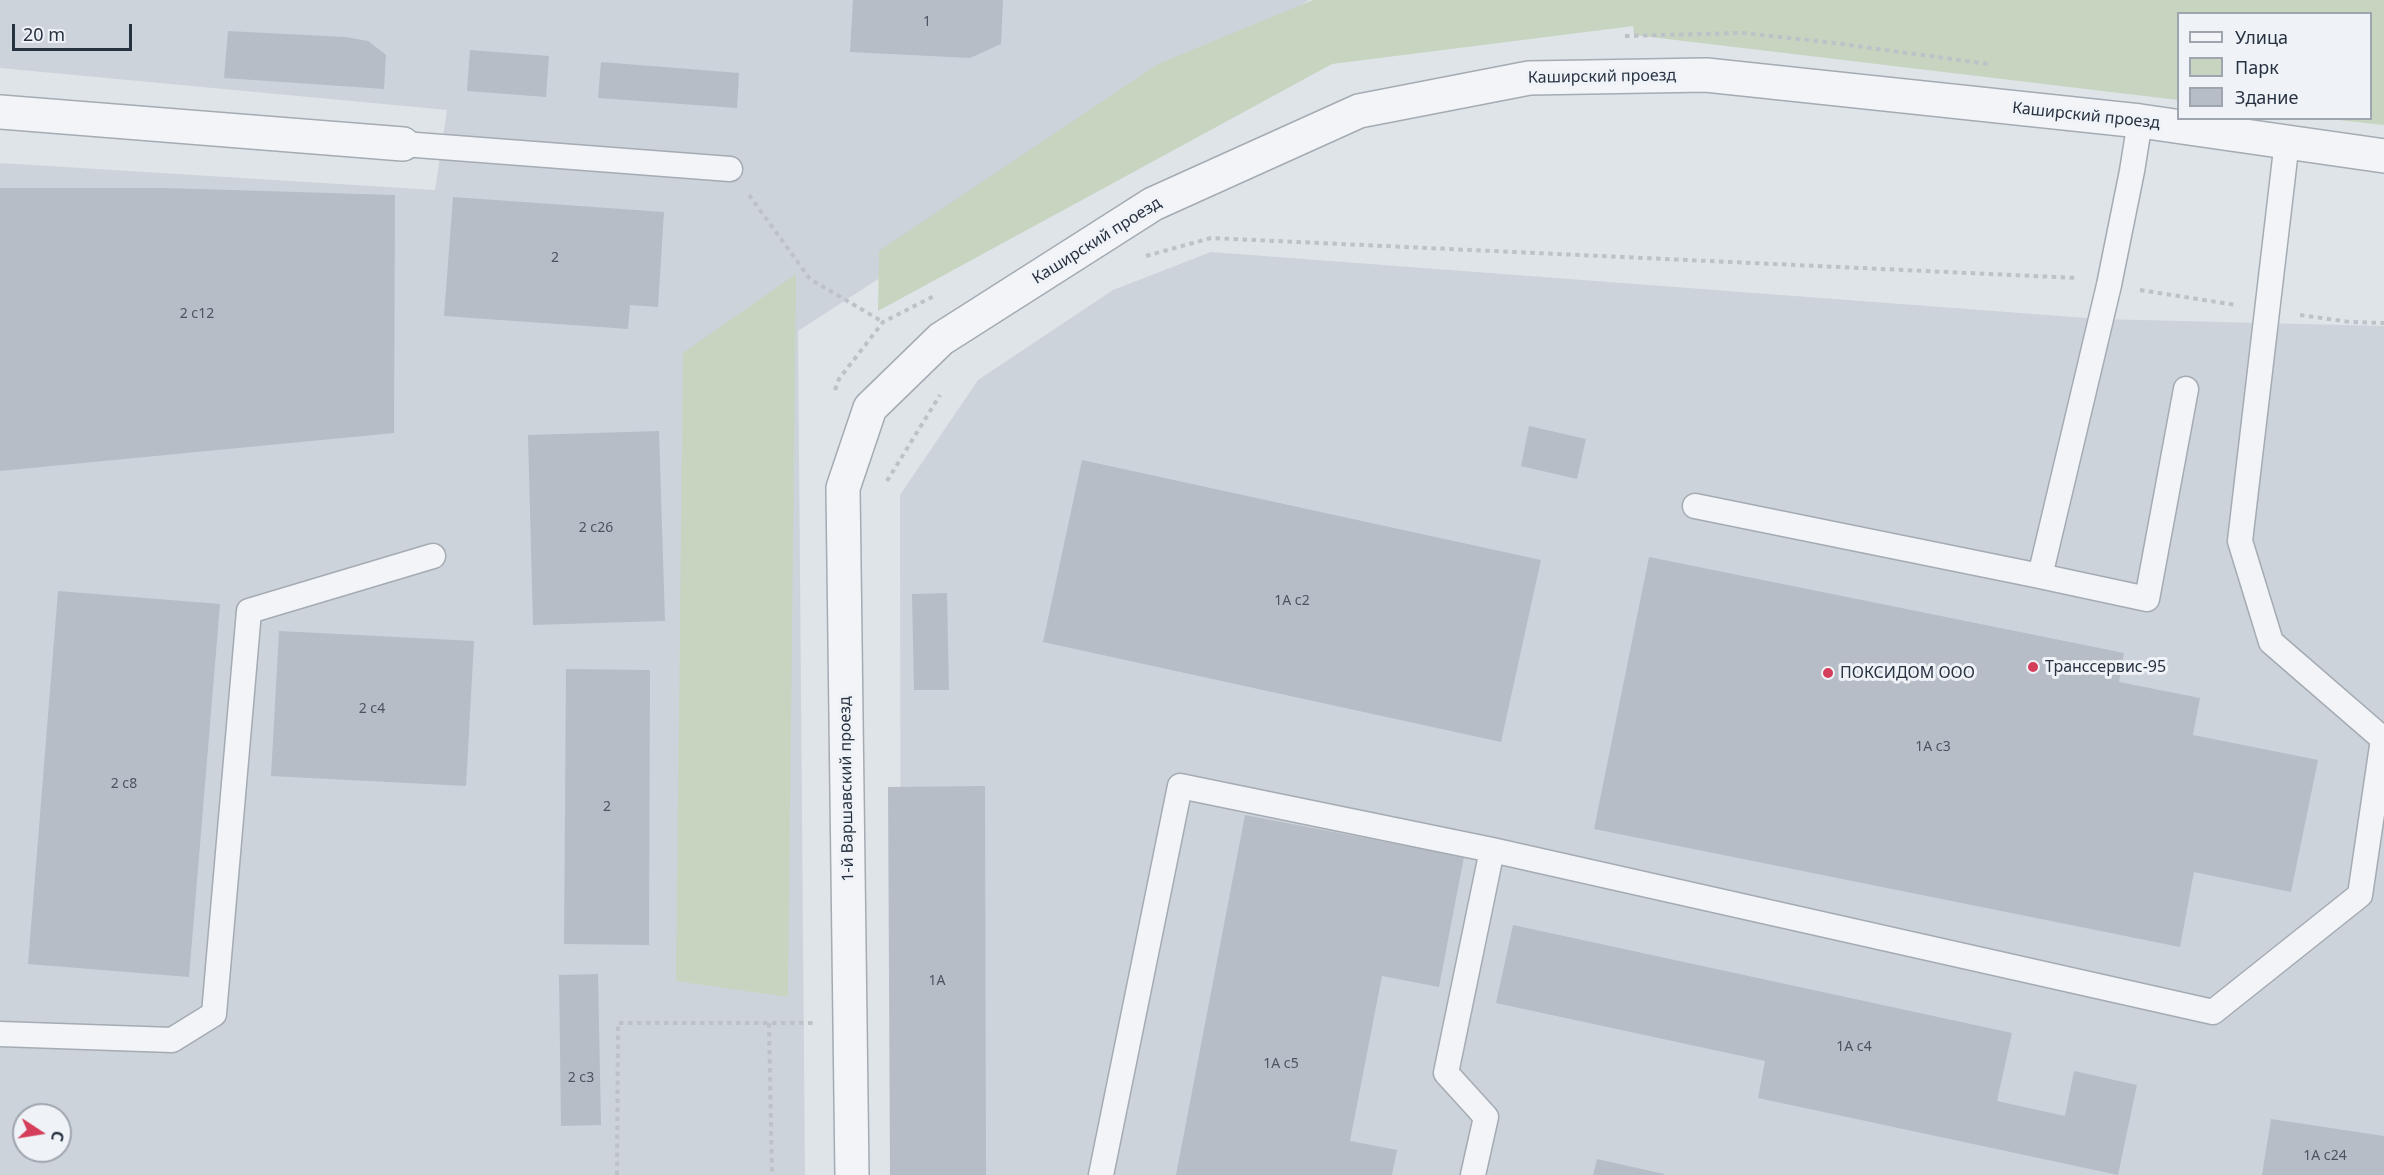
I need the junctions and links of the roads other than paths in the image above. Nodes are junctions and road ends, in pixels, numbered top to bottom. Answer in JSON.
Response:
{"nodes":[{"id":1,"x":0,"y":112,"type":"edge"},
{"id":2,"x":2140,"y":121,"type":"junction"},
{"id":3,"x":2287,"y":141,"type":"junction"},
{"id":4,"x":403,"y":144,"type":"joint"},
{"id":5,"x":2384,"y":156,"type":"edge"},
{"id":6,"x":730,"y":169,"type":"road end"},
{"id":7,"x":2186,"y":389,"type":"dead end"},
{"id":8,"x":870,"y":408,"type":"joint"},
{"id":9,"x":1695,"y":506,"type":"dead end"},
{"id":10,"x":432,"y":556,"type":"dead end"},
{"id":11,"x":2040,"y":576,"type":"junction"},
{"id":12,"x":1492,"y":850,"type":"junction"},
{"id":13,"x":0,"y":1034,"type":"edge"},
{"id":14,"x":852,"y":1175,"type":"edge"},
{"id":15,"x":1101,"y":1175,"type":"edge"},
{"id":16,"x":1473,"y":1175,"type":"edge"}],
"edges":[{"from":1,"to":4,"type":"street"},
{"from":2,"to":3,"type":"street","name":"Каширский проезд"},
{"from":2,"to":8,"type":"street","name":"Каширский проезд"},
{"from":2,"to":11,"type":"lane"},
{"from":3,"to":5,"type":"street","name":"Каширский проезд"},
{"from":3,"to":12,"type":"lane"},
{"from":4,"to":6,"type":"lane"},
{"from":7,"to":11,"type":"lane"},
{"from":8,"to":14,"type":"street","name":"1-й Варшавский проезд"},
{"from":9,"to":11,"type":"lane"},
{"from":10,"to":13,"type":"lane"},
{"from":12,"to":15,"type":"lane"},
{"from":12,"to":16,"type":"lane"}]}
